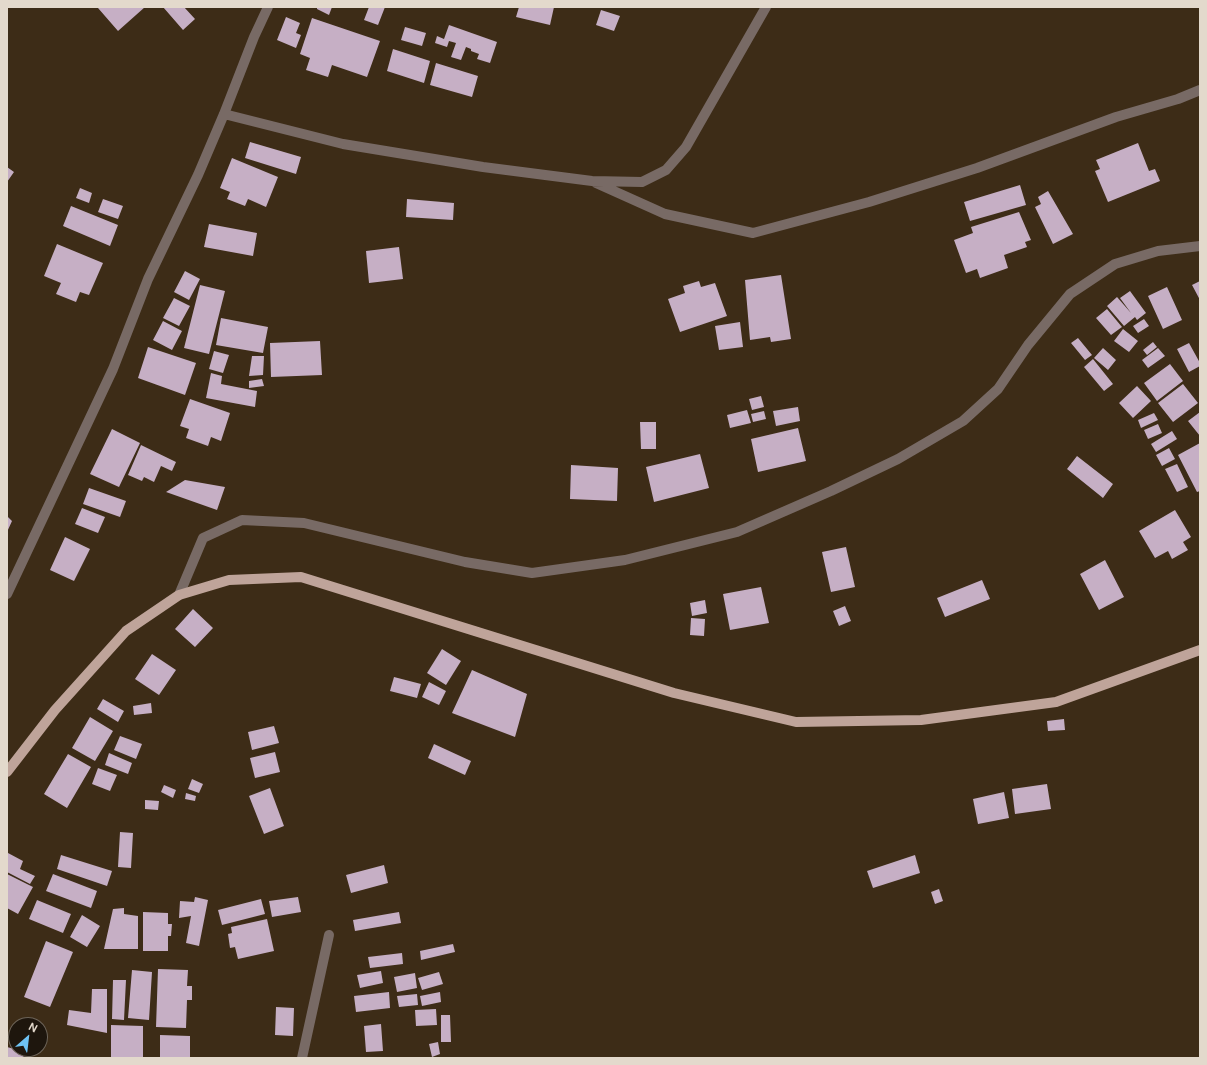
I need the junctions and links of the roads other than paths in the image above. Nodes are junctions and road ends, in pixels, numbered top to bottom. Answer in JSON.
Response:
{"nodes":[{"id":1,"x":268,"y":7,"type":"edge"},
{"id":2,"x":766,"y":7,"type":"edge"},
{"id":3,"x":1200,"y":90,"type":"edge"},
{"id":4,"x":224,"y":114,"type":"junction"},
{"id":5,"x":592,"y":182,"type":"junction"},
{"id":6,"x":1200,"y":246,"type":"edge"},
{"id":7,"x":7,"y":592,"type":"edge"},
{"id":8,"x":179,"y":595,"type":"junction"},
{"id":9,"x":1200,"y":650,"type":"edge"},
{"id":10,"x":7,"y":772,"type":"edge"},
{"id":11,"x":329,"y":935,"type":"dead end"},
{"id":12,"x":302,"y":1058,"type":"edge"}],
"edges":[{"from":1,"to":4,"type":"street"},
{"from":2,"to":5,"type":"street"},
{"from":3,"to":5,"type":"street"},
{"from":4,"to":5,"type":"street"},
{"from":4,"to":7,"type":"street"},
{"from":6,"to":8,"type":"street"},
{"from":8,"to":9,"type":"main road"},
{"from":8,"to":10,"type":"main road"},
{"from":11,"to":12,"type":"street"}]}
